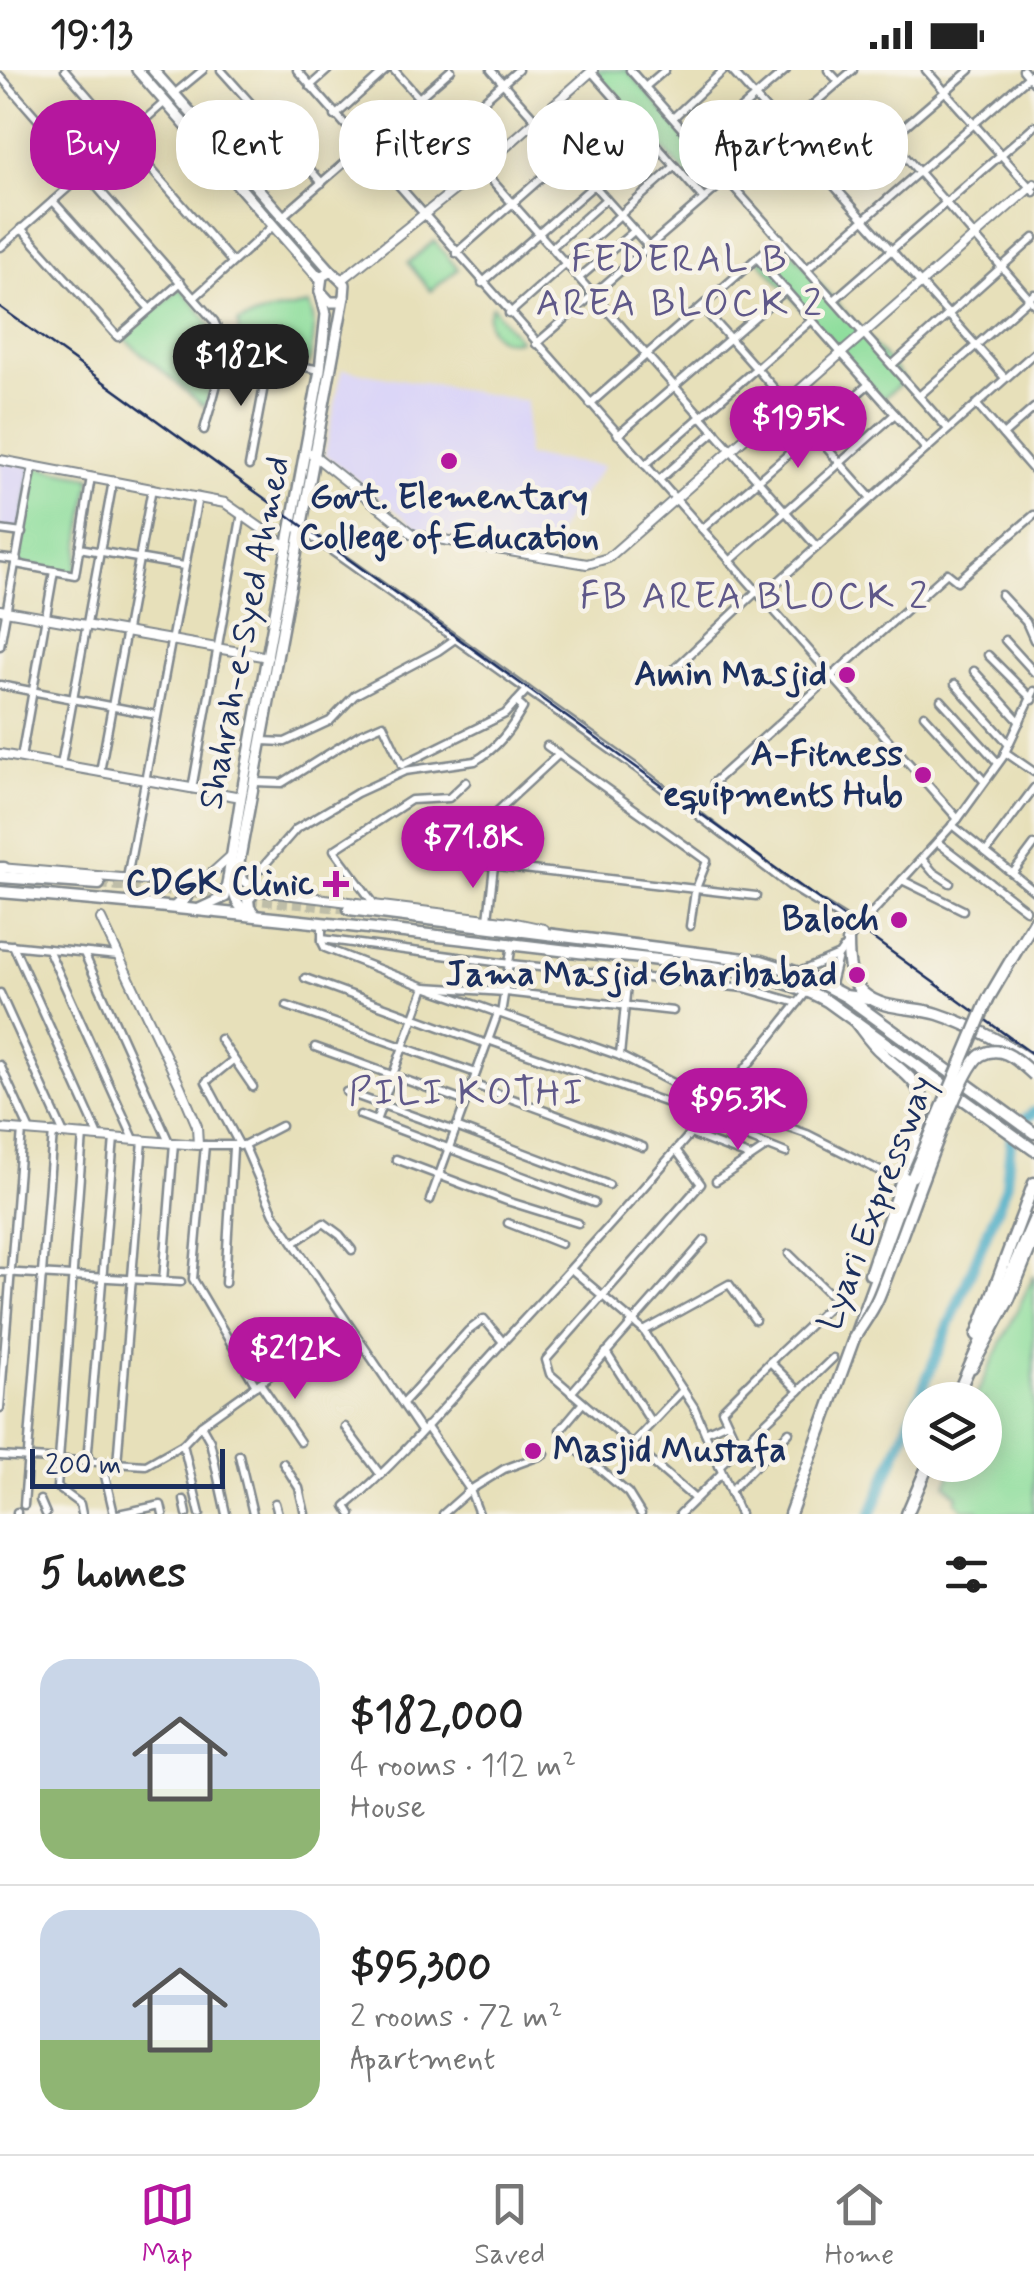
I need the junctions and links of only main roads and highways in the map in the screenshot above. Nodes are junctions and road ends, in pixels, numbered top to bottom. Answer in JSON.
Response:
{"nodes":[{"id":1,"x":137,"y":70,"type":"edge"},
{"id":2,"x":153,"y":70,"type":"edge"},
{"id":3,"x":331,"y":270,"type":"junction"},
{"id":4,"x":320,"y":286,"type":"junction"},
{"id":5,"x":344,"y":297,"type":"junction"},
{"id":6,"x":310,"y":452,"type":"junction"},
{"id":7,"x":296,"y":528,"type":"junction"},
{"id":8,"x":237,"y":864,"type":"junction"},
{"id":9,"x":1,"y":870,"type":"edge"},
{"id":10,"x":182,"y":883,"type":"road end"},
{"id":11,"x":99,"y":884,"type":"tunnel mouth"},
{"id":12,"x":256,"y":890,"type":"road end"},
{"id":13,"x":0,"y":892,"type":"edge"},
{"id":14,"x":175,"y":906,"type":"junction"},
{"id":15,"x":199,"y":909,"type":"junction"},
{"id":16,"x":349,"y":909,"type":"tunnel mouth"},
{"id":17,"x":251,"y":914,"type":"junction"},
{"id":18,"x":1034,"y":921,"type":"edge"},
{"id":19,"x":848,"y":942,"type":"road end"},
{"id":20,"x":817,"y":980,"type":"junction"},
{"id":21,"x":808,"y":990,"type":"junction"},
{"id":22,"x":845,"y":996,"type":"junction"},
{"id":23,"x":876,"y":1000,"type":"junction"},
{"id":24,"x":854,"y":1021,"type":"junction"},
{"id":25,"x":1034,"y":1064,"type":"edge"},
{"id":26,"x":1034,"y":1076,"type":"edge"},
{"id":27,"x":968,"y":1094,"type":"junction"},
{"id":28,"x":1034,"y":1132,"type":"edge"},
{"id":29,"x":1034,"y":1150,"type":"edge"},
{"id":30,"x":1034,"y":1183,"type":"edge"},
{"id":31,"x":1034,"y":1220,"type":"edge"},
{"id":32,"x":1034,"y":1238,"type":"edge"},
{"id":33,"x":854,"y":1338,"type":"junction"},
{"id":34,"x":970,"y":1360,"type":"junction"},
{"id":35,"x":962,"y":1382,"type":"joint"},
{"id":36,"x":921,"y":1482,"type":"edge"},
{"id":37,"x":790,"y":1514,"type":"edge"},
{"id":38,"x":907,"y":1514,"type":"edge"}],
"edges":[{"from":1,"to":4,"type":"main road"},
{"from":2,"to":3,"type":"main road"},
{"from":3,"to":4,"type":"main road"},
{"from":3,"to":5,"type":"main road"},
{"from":4,"to":5,"type":"main road"},
{"from":4,"to":6,"type":"main road","name":"Shahrah-e-Syed Ahmed"},
{"from":5,"to":6,"type":"main road","name":"Shahrah-e-Syed Ahmed"},
{"from":6,"to":7,"type":"main road","name":"Shahrah-e-Syed Ahmed"},
{"from":7,"to":8,"type":"main road","name":"Shahrah-e-Syed Ahmed"},
{"from":7,"to":8,"type":"main road","name":"Shahrah-e-Syed Ahmed"},
{"from":8,"to":15,"type":"main road","name":"Shahrah-e-Syed Ahmed"},
{"from":8,"to":17,"type":"main road","name":"Shahrah-e-Syed Ahmed"},
{"from":9,"to":11,"type":"highway"},
{"from":10,"to":14,"type":"highway"},
{"from":12,"to":17,"type":"highway"},
{"from":13,"to":14,"type":"highway"},
{"from":14,"to":15,"type":"highway"},
{"from":15,"to":17,"type":"highway"},
{"from":16,"to":20,"type":"highway"},
{"from":17,"to":21,"type":"highway"},
{"from":18,"to":33,"type":"highway","name":"Lyari Expressway","bridge":true},
{"from":19,"to":23,"type":"highway"},
{"from":20,"to":21,"type":"highway"},
{"from":20,"to":22,"type":"highway"},
{"from":21,"to":24,"type":"highway"},
{"from":22,"to":23,"type":"highway"},
{"from":22,"to":27,"type":"highway"},
{"from":23,"to":25,"type":"highway"},
{"from":24,"to":27,"type":"highway"},
{"from":24,"to":33,"type":"highway"},
{"from":26,"to":33,"type":"highway","bridge":true},
{"from":27,"to":28,"type":"highway"},
{"from":27,"to":29,"type":"highway"},
{"from":30,"to":34,"type":"highway"},
{"from":31,"to":34,"type":"highway"},
{"from":32,"to":35,"type":"highway"},
{"from":33,"to":37,"type":"highway","name":"Lyari Expressway"},
{"from":34,"to":35,"type":"highway"},
{"from":36,"to":38,"type":"highway"}]}
